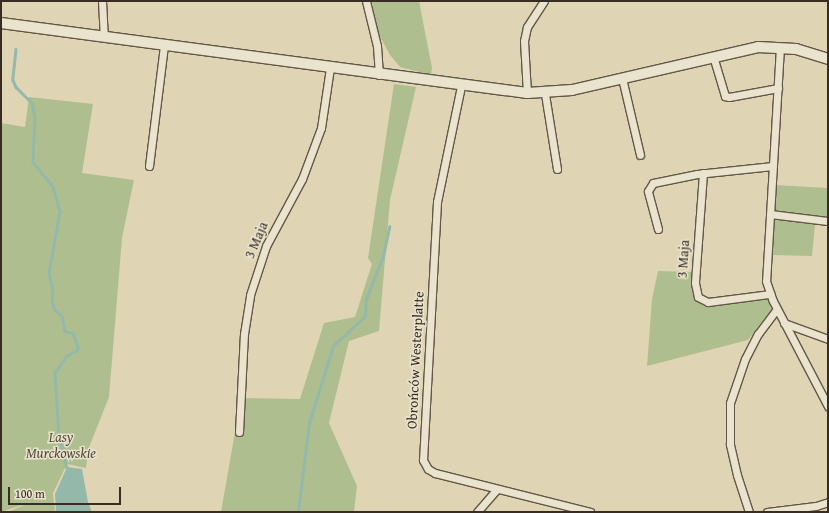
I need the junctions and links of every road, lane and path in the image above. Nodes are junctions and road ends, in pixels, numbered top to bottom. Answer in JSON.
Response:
{"nodes":[{"id":1,"x":102,"y":1,"type":"edge"},
{"id":2,"x":366,"y":1,"type":"edge"},
{"id":3,"x":544,"y":1,"type":"edge"},
{"id":4,"x":1,"y":23,"type":"edge"},
{"id":5,"x":104,"y":37,"type":"junction"},
{"id":6,"x":164,"y":46,"type":"junction"},
{"id":7,"x":780,"y":47,"type":"junction"},
{"id":8,"x":713,"y":56,"type":"junction"},
{"id":9,"x":828,"y":59,"type":"edge"},
{"id":10,"x":330,"y":68,"type":"junction"},
{"id":11,"x":379,"y":75,"type":"junction"},
{"id":12,"x":622,"y":78,"type":"junction"},
{"id":13,"x":461,"y":86,"type":"junction"},
{"id":14,"x":778,"y":88,"type":"junction"},
{"id":15,"x":527,"y":93,"type":"junction"},
{"id":16,"x":545,"y":94,"type":"junction"},
{"id":17,"x":640,"y":155,"type":"dead end"},
{"id":18,"x":148,"y":166,"type":"dead end"},
{"id":19,"x":773,"y":166,"type":"junction"},
{"id":20,"x":557,"y":169,"type":"dead end"},
{"id":21,"x":703,"y":173,"type":"junction"},
{"id":22,"x":770,"y":214,"type":"junction"},
{"id":23,"x":828,"y":221,"type":"edge"},
{"id":24,"x":658,"y":229,"type":"dead end"},
{"id":25,"x":771,"y":298,"type":"junction"},
{"id":26,"x":777,"y":309,"type":"junction"},
{"id":27,"x":784,"y":322,"type":"junction"},
{"id":28,"x":828,"y":339,"type":"edge"},
{"id":29,"x":828,"y":406,"type":"edge"},
{"id":30,"x":239,"y":432,"type":"dead end"},
{"id":31,"x":496,"y":490,"type":"junction"},
{"id":32,"x":828,"y":502,"type":"edge"},
{"id":33,"x":477,"y":512,"type":"edge"},
{"id":34,"x":590,"y":512,"type":"edge"},
{"id":35,"x":749,"y":512,"type":"edge"},
{"id":36,"x":767,"y":512,"type":"edge"}],
"edges":[{"from":1,"to":5,"type":"street"},
{"from":2,"to":11,"type":"street"},
{"from":3,"to":15,"type":"street"},
{"from":4,"to":5,"type":"street"},
{"from":5,"to":6,"type":"street"},
{"from":6,"to":10,"type":"street"},
{"from":6,"to":18,"type":"street"},
{"from":7,"to":8,"type":"street"},
{"from":7,"to":9,"type":"street"},
{"from":7,"to":14,"type":"street"},
{"from":8,"to":12,"type":"street"},
{"from":8,"to":14,"type":"street"},
{"from":10,"to":11,"type":"street"},
{"from":10,"to":30,"type":"street","name":"3 Maja"},
{"from":11,"to":13,"type":"street"},
{"from":12,"to":16,"type":"street"},
{"from":12,"to":17,"type":"street"},
{"from":13,"to":15,"type":"street"},
{"from":13,"to":31,"type":"street","name":"Obrońców Westerplatte"},
{"from":14,"to":19,"type":"street"},
{"from":15,"to":16,"type":"street"},
{"from":16,"to":20,"type":"street"},
{"from":19,"to":21,"type":"street","name":"3 Maja"},
{"from":19,"to":22,"type":"street"},
{"from":21,"to":24,"type":"street","name":"3 Maja"},
{"from":21,"to":25,"type":"street","name":"3 Maja"},
{"from":22,"to":23,"type":"street"},
{"from":22,"to":25,"type":"street"},
{"from":25,"to":26,"type":"street"},
{"from":26,"to":27,"type":"street"},
{"from":26,"to":35,"type":"street"},
{"from":27,"to":28,"type":"street"},
{"from":27,"to":29,"type":"street"},
{"from":31,"to":33,"type":"street"},
{"from":31,"to":34,"type":"street","name":"Obrońców Westerplatte"},
{"from":32,"to":36,"type":"street"}]}
